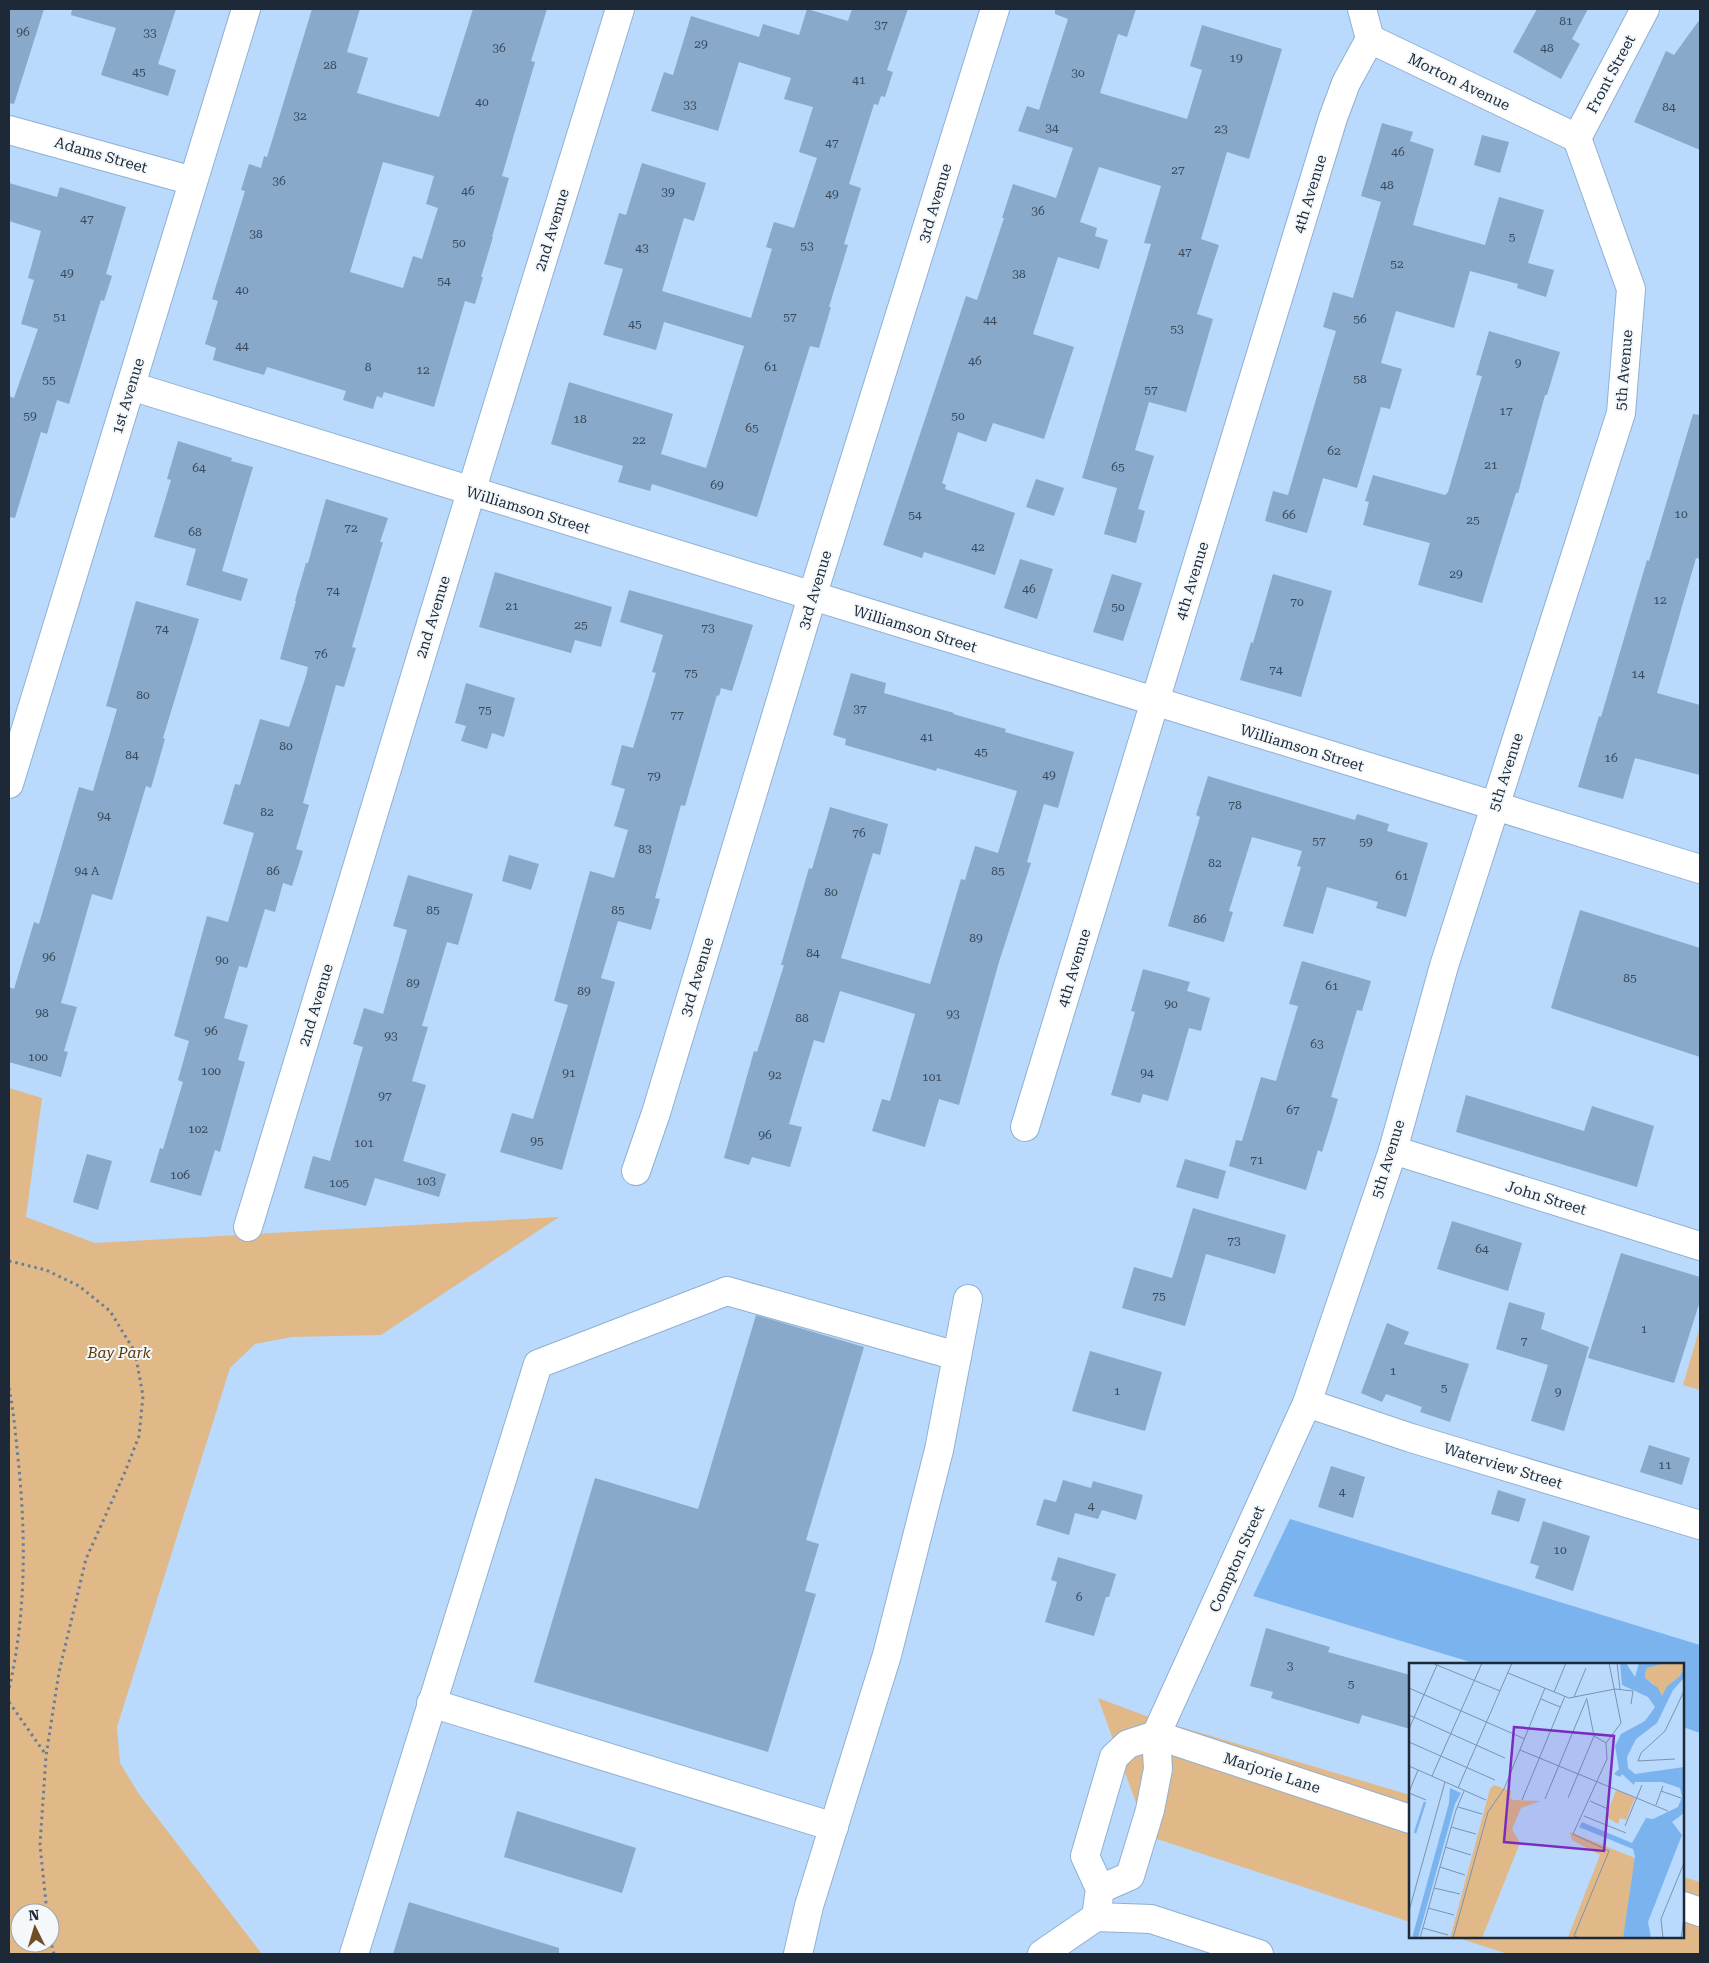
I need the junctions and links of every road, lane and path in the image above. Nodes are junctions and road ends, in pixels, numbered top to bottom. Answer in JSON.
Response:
{"nodes":[{"id":1,"x":246,"y":9,"type":"edge"},
{"id":2,"x":620,"y":9,"type":"edge"},
{"id":3,"x":995,"y":9,"type":"edge"},
{"id":4,"x":1362,"y":9,"type":"edge"},
{"id":5,"x":1645,"y":9,"type":"edge"},
{"id":6,"x":1370,"y":40,"type":"junction"},
{"id":7,"x":9,"y":130,"type":"edge"},
{"id":8,"x":1578,"y":138,"type":"junction"},
{"id":9,"x":193,"y":181,"type":"junction"},
{"id":10,"x":131,"y":386,"type":"junction"},
{"id":11,"x":471,"y":492,"type":"junction"},
{"id":12,"x":812,"y":597,"type":"junction"},
{"id":13,"x":1155,"y":703,"type":"junction"},
{"id":14,"x":9,"y":784,"type":"edge"},
{"id":15,"x":1496,"y":806,"type":"junction"},
{"id":16,"x":1700,"y":870,"type":"edge"},
{"id":17,"x":1025,"y":1128,"type":"dead end"},
{"id":18,"x":1393,"y":1150,"type":"junction"},
{"id":19,"x":636,"y":1172,"type":"dead end"},
{"id":20,"x":248,"y":1227,"type":"dead end"},
{"id":21,"x":1700,"y":1246,"type":"edge"},
{"id":22,"x":9,"y":1261,"type":"edge"},
{"id":23,"x":968,"y":1298,"type":"dead end"},
{"id":24,"x":957,"y":1356,"type":"junction"},
{"id":25,"x":9,"y":1388,"type":"edge"},
{"id":26,"x":1307,"y":1402,"type":"junction"},
{"id":27,"x":1700,"y":1525,"type":"edge"},
{"id":28,"x":9,"y":1689,"type":"edge"},
{"id":29,"x":9,"y":1702,"type":"edge"},
{"id":30,"x":431,"y":1703,"type":"junction"},
{"id":31,"x":1161,"y":1725,"type":"junction"},
{"id":32,"x":46,"y":1756,"type":"junction"},
{"id":33,"x":1409,"y":1819,"type":"edge"},
{"id":34,"x":834,"y":1827,"type":"junction"},
{"id":35,"x":1100,"y":1890,"type":"junction"},
{"id":36,"x":46,"y":1903,"type":"edge"},
{"id":37,"x":1684,"y":1906,"type":"edge"},
{"id":38,"x":1700,"y":1912,"type":"edge"},
{"id":39,"x":1096,"y":1917,"type":"junction"},
{"id":40,"x":354,"y":1954,"type":"edge"},
{"id":41,"x":798,"y":1954,"type":"edge"},
{"id":42,"x":1042,"y":1954,"type":"edge"},
{"id":43,"x":1259,"y":1954,"type":"edge"}],
"edges":[{"from":1,"to":9,"type":"street","name":"1st Avenue"},
{"from":2,"to":11,"type":"street","name":"2nd Avenue"},
{"from":3,"to":12,"type":"street","name":"3rd Avenue"},
{"from":4,"to":6,"type":"street"},
{"from":5,"to":8,"type":"street","name":"Front Street"},
{"from":6,"to":8,"type":"street","name":"Morton Avenue"},
{"from":6,"to":13,"type":"street","name":"4th Avenue"},
{"from":7,"to":9,"type":"street","name":"Adams Street"},
{"from":8,"to":15,"type":"street","name":"5th Avenue"},
{"from":9,"to":10,"type":"street","name":"1st Avenue"},
{"from":10,"to":11,"type":"street","name":"Williamson Street"},
{"from":10,"to":14,"type":"street","name":"1st Avenue"},
{"from":11,"to":12,"type":"street","name":"Williamson Street"},
{"from":11,"to":20,"type":"street","name":"2nd Avenue"},
{"from":12,"to":13,"type":"street","name":"Williamson Street"},
{"from":12,"to":19,"type":"street","name":"3rd Avenue"},
{"from":13,"to":15,"type":"street","name":"Williamson Street"},
{"from":13,"to":17,"type":"street","name":"4th Avenue"},
{"from":15,"to":16,"type":"street","name":"Williamson Street"},
{"from":15,"to":18,"type":"street","name":"5th Avenue"},
{"from":18,"to":21,"type":"street","name":"John Street"},
{"from":18,"to":26,"type":"street","name":"5th Avenue"},
{"from":22,"to":32,"type":"path"},
{"from":23,"to":24,"type":"street"},
{"from":24,"to":30,"type":"street"},
{"from":24,"to":34,"type":"street"},
{"from":25,"to":28,"type":"path"},
{"from":26,"to":27,"type":"street","name":"Waterview Street"},
{"from":26,"to":31,"type":"street","name":"Compton Street"},
{"from":29,"to":32,"type":"path"},
{"from":30,"to":34,"type":"street"},
{"from":30,"to":40,"type":"street"},
{"from":31,"to":33,"type":"street","name":"Marjorie Lane"},
{"from":31,"to":35,"type":"street"},
{"from":31,"to":35,"type":"street"},
{"from":32,"to":36,"type":"path"},
{"from":34,"to":41,"type":"street"},
{"from":35,"to":39,"type":"street"},
{"from":37,"to":38,"type":"street"},
{"from":39,"to":42,"type":"street"},
{"from":39,"to":43,"type":"street"}]}
